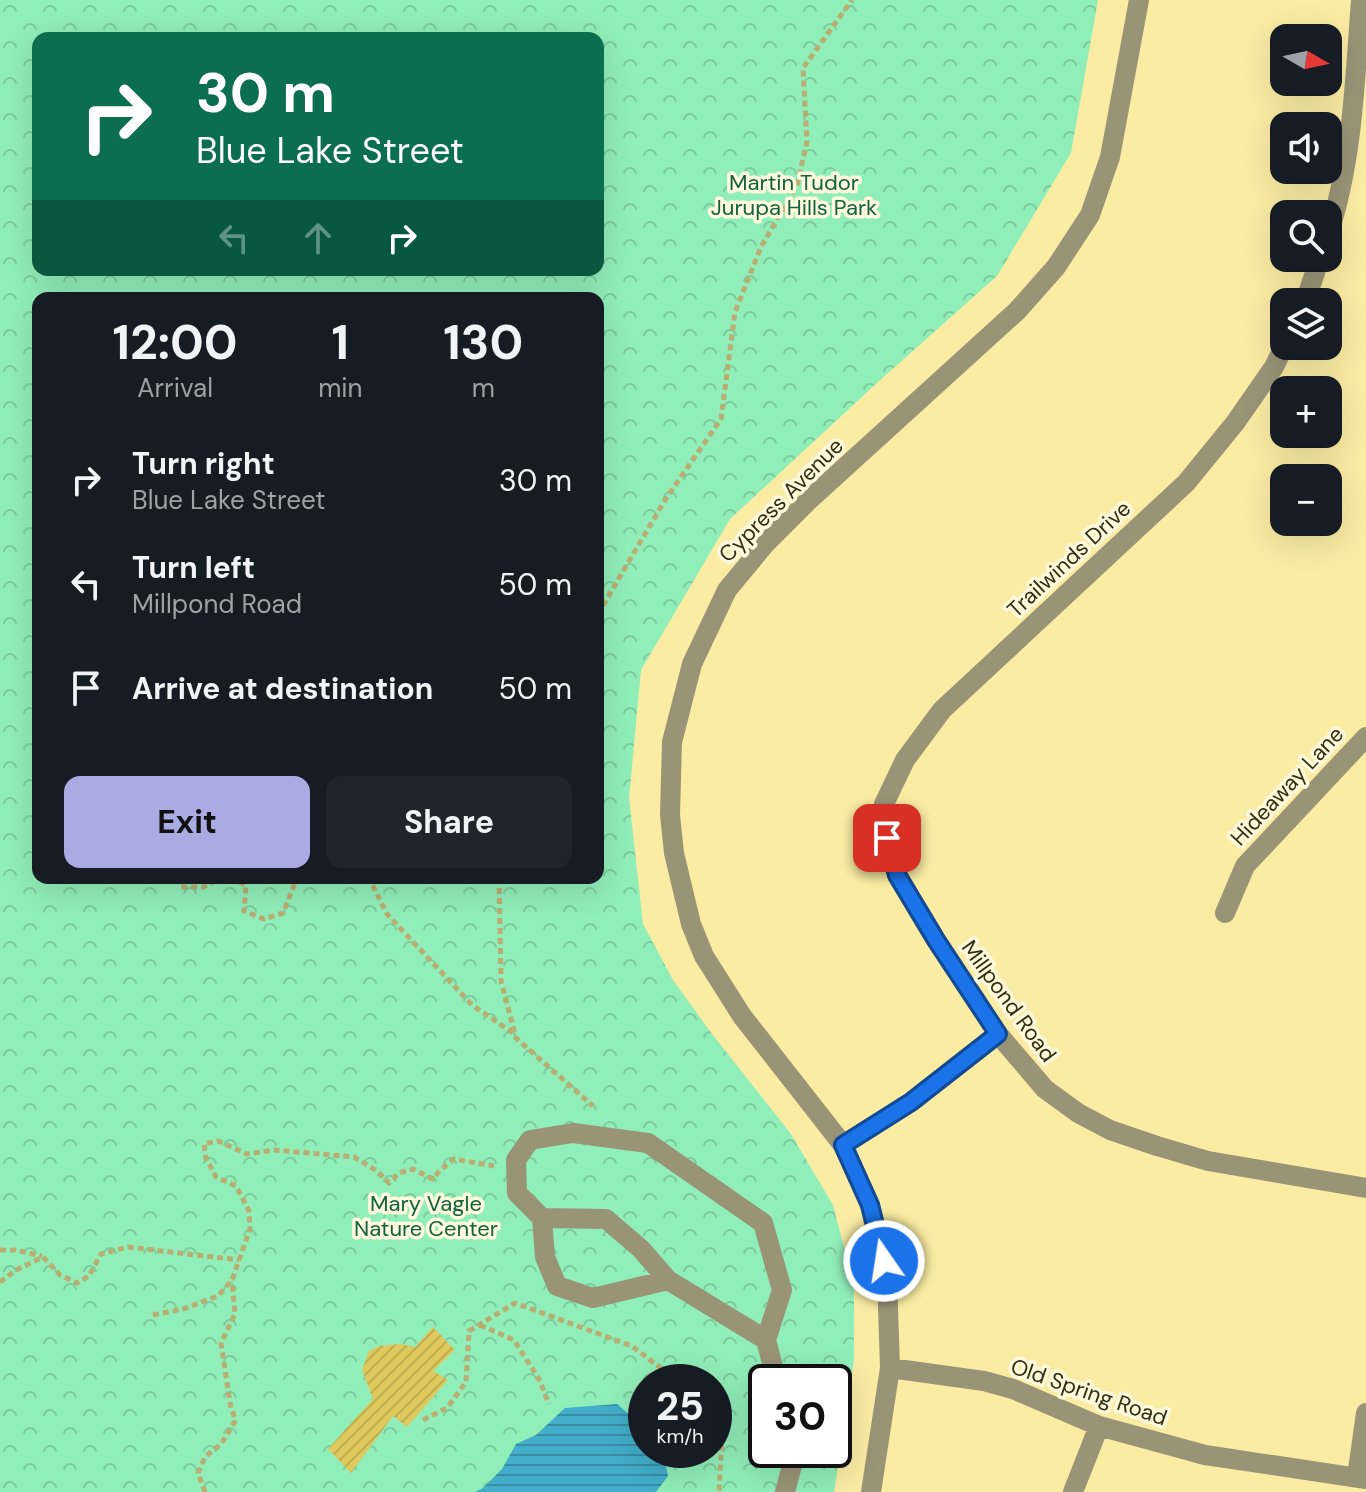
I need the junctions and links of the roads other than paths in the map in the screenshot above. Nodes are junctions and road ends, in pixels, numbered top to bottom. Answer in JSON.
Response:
{"nodes":[{"id":1,"x":1139,"y":0,"type":"edge"},
{"id":2,"x":1361,"y":0,"type":"edge"},
{"id":3,"x":1338,"y":200,"type":"edge"},
{"id":4,"x":1277,"y":360,"type":"edge"},
{"id":5,"x":1366,"y":737,"type":"edge"},
{"id":6,"x":884,"y":804,"type":"joint"},
{"id":7,"x":1225,"y":913,"type":"dead end"},
{"id":8,"x":998,"y":1034,"type":"junction"},
{"id":9,"x":843,"y":1145,"type":"junction"},
{"id":10,"x":1366,"y":1188,"type":"edge"},
{"id":11,"x":542,"y":1218,"type":"junction"},
{"id":12,"x":668,"y":1280,"type":"junction"},
{"id":13,"x":766,"y":1340,"type":"junction"},
{"id":14,"x":772,"y":1364,"type":"edge"},
{"id":15,"x":890,"y":1368,"type":"junction"},
{"id":16,"x":1366,"y":1413,"type":"edge"},
{"id":17,"x":1099,"y":1426,"type":"junction"},
{"id":18,"x":791,"y":1468,"type":"edge"},
{"id":19,"x":1361,"y":1478,"type":"edge"},
{"id":20,"x":785,"y":1492,"type":"edge"},
{"id":21,"x":871,"y":1492,"type":"edge"},
{"id":22,"x":1073,"y":1492,"type":"edge"}],
"edges":[{"from":1,"to":9,"type":"street","name":"Cypress Avenue"},
{"from":2,"to":3,"type":"street"},
{"from":4,"to":6,"type":"street","name":"Trailwinds Drive"},
{"from":5,"to":7,"type":"street","name":"Hideaway Lane"},
{"from":6,"to":8,"type":"street","name":"Millpond Road"},
{"from":8,"to":9,"type":"street"},
{"from":8,"to":10,"type":"street","name":"Millpond Road"},
{"from":9,"to":15,"type":"street","name":"Cypress Avenue"},
{"from":11,"to":12,"type":"street"},
{"from":11,"to":12,"type":"street"},
{"from":11,"to":13,"type":"street"},
{"from":12,"to":13,"type":"street"},
{"from":13,"to":14,"type":"street"},
{"from":15,"to":17,"type":"street","name":"Old Spring Road"},
{"from":15,"to":21,"type":"street","name":"Cypress Avenue"},
{"from":16,"to":19,"type":"street"},
{"from":17,"to":19,"type":"street","name":"Old Spring Road"},
{"from":17,"to":22,"type":"street"},
{"from":18,"to":20,"type":"street"}]}
